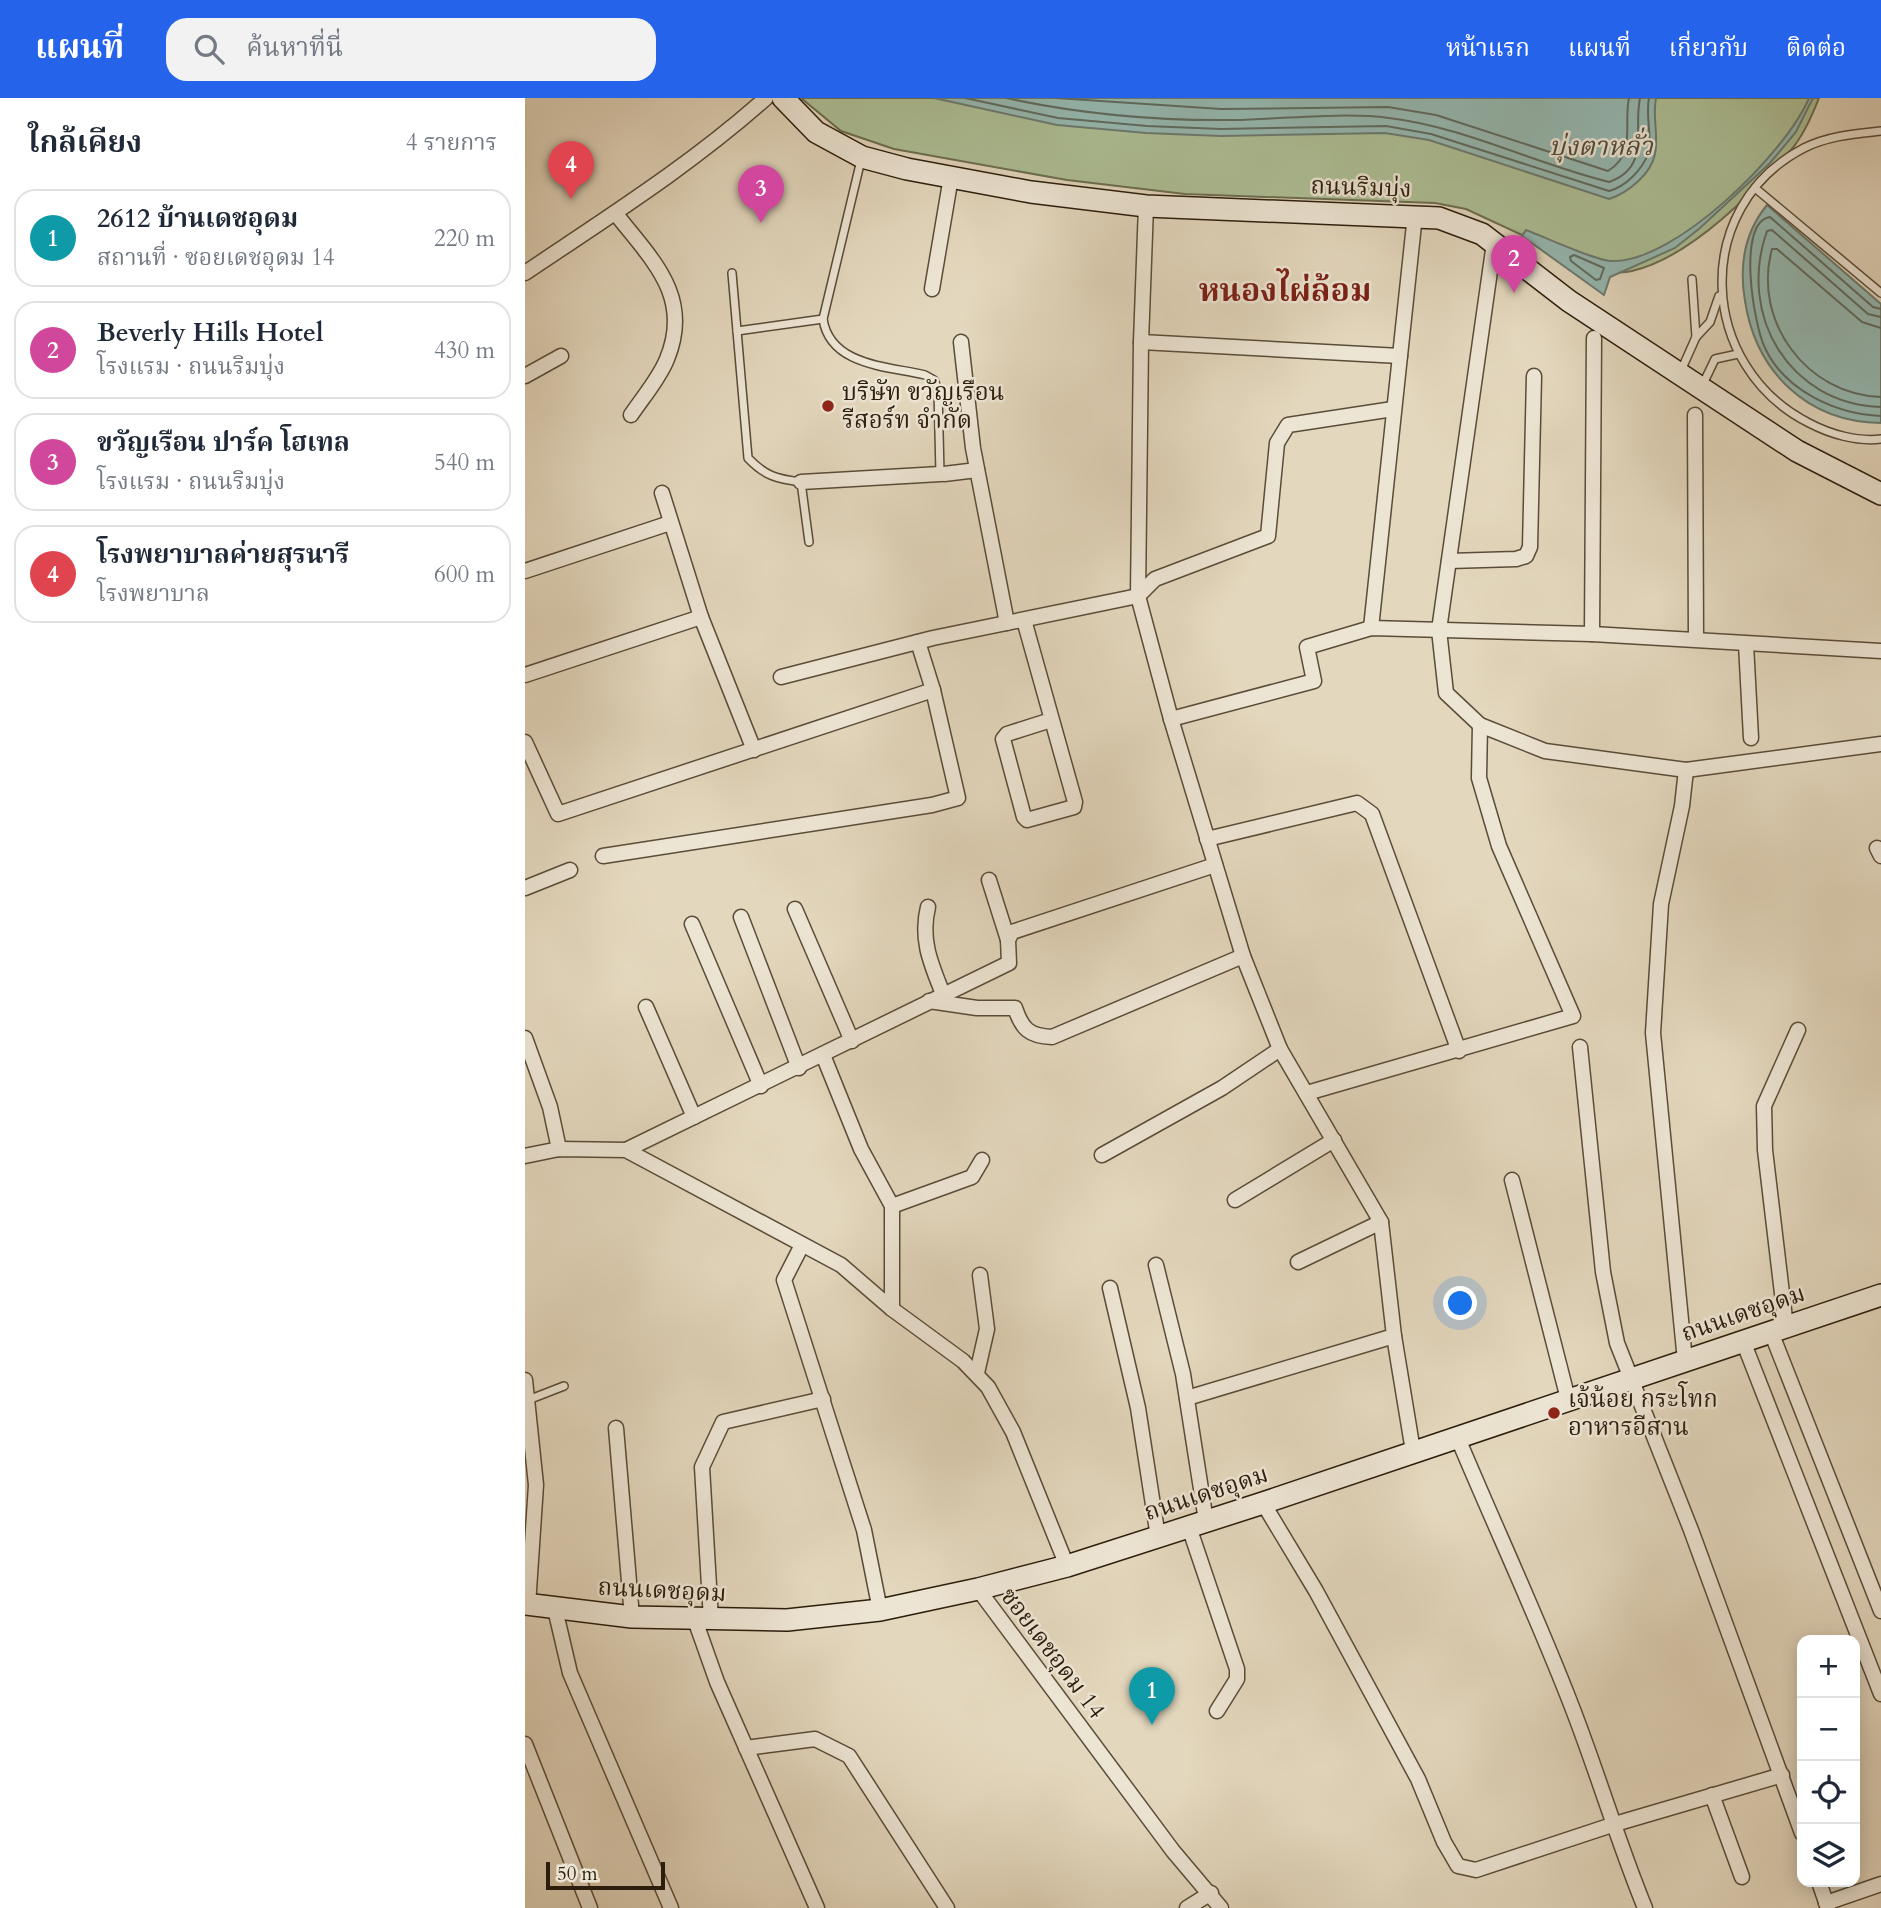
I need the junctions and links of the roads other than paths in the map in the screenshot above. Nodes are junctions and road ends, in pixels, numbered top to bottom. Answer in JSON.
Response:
{"nodes":[{"id":1,"x":765,"y":98,"type":"edge"},
{"id":2,"x":783,"y":98,"type":"edge"},
{"id":3,"x":1881,"y":131,"type":"edge"},
{"id":4,"x":862,"y":157,"type":"junction"},
{"id":5,"x":951,"y":177,"type":"junction"},
{"id":6,"x":1755,"y":188,"type":"junction"},
{"id":7,"x":1146,"y":206,"type":"junction"},
{"id":8,"x":616,"y":214,"type":"junction"},
{"id":9,"x":1415,"y":215,"type":"junction"},
{"id":10,"x":1494,"y":243,"type":"junction"},
{"id":11,"x":1724,"y":265,"type":"junction"},
{"id":12,"x":525,"y":273,"type":"edge"},
{"id":13,"x":732,"y":273,"type":"dead end"},
{"id":14,"x":1692,"y":279,"type":"dead end"},
{"id":15,"x":932,"y":289,"type":"dead end"},
{"id":16,"x":1881,"y":293,"type":"edge"},
{"id":17,"x":823,"y":319,"type":"junction"},
{"id":18,"x":737,"y":331,"type":"junction"},
{"id":19,"x":1696,"y":337,"type":"junction"},
{"id":20,"x":1594,"y":338,"type":"dead end"},
{"id":21,"x":961,"y":342,"type":"dead end"},
{"id":22,"x":1140,"y":342,"type":"junction"},
{"id":23,"x":1738,"y":354,"type":"junction"},
{"id":24,"x":561,"y":356,"type":"dead end"},
{"id":25,"x":1400,"y":356,"type":"junction"},
{"id":26,"x":1680,"y":374,"type":"junction"},
{"id":27,"x":525,"y":376,"type":"edge"},
{"id":28,"x":1534,"y":376,"type":"dead end"},
{"id":29,"x":1701,"y":387,"type":"junction"},
{"id":30,"x":1393,"y":410,"type":"junction"},
{"id":31,"x":631,"y":415,"type":"dead end"},
{"id":32,"x":1695,"y":415,"type":"dead end"},
{"id":33,"x":1881,"y":439,"type":"edge"},
{"id":34,"x":977,"y":470,"type":"junction"},
{"id":35,"x":942,"y":474,"type":"junction"},
{"id":36,"x":801,"y":482,"type":"junction"},
{"id":37,"x":662,"y":493,"type":"dead end"},
{"id":38,"x":1881,"y":495,"type":"edge"},
{"id":39,"x":670,"y":523,"type":"junction"},
{"id":40,"x":809,"y":542,"type":"dead end"},
{"id":41,"x":1449,"y":561,"type":"junction"},
{"id":42,"x":525,"y":571,"type":"edge"},
{"id":43,"x":1138,"y":596,"type":"junction"},
{"id":44,"x":701,"y":617,"type":"junction"},
{"id":45,"x":1024,"y":620,"type":"junction"},
{"id":46,"x":1007,"y":623,"type":"junction"},
{"id":47,"x":1371,"y":628,"type":"junction"},
{"id":48,"x":1439,"y":630,"type":"junction"},
{"id":49,"x":1592,"y":634,"type":"junction"},
{"id":50,"x":1696,"y":639,"type":"junction"},
{"id":51,"x":918,"y":642,"type":"junction"},
{"id":52,"x":1746,"y":644,"type":"junction"},
{"id":53,"x":1881,"y":650,"type":"edge"},
{"id":54,"x":525,"y":675,"type":"edge"},
{"id":55,"x":781,"y":677,"type":"dead end"},
{"id":56,"x":933,"y":690,"type":"junction"},
{"id":57,"x":1171,"y":719,"type":"junction"},
{"id":58,"x":1051,"y":720,"type":"junction"},
{"id":59,"x":1480,"y":725,"type":"junction"},
{"id":60,"x":1751,"y":737,"type":"dead end"},
{"id":61,"x":525,"y":742,"type":"edge"},
{"id":62,"x":1881,"y":744,"type":"edge"},
{"id":63,"x":754,"y":750,"type":"junction"},
{"id":64,"x":1686,"y":770,"type":"junction"},
{"id":65,"x":1207,"y":839,"type":"junction"},
{"id":66,"x":603,"y":856,"type":"dead end"},
{"id":67,"x":1215,"y":865,"type":"junction"},
{"id":68,"x":570,"y":870,"type":"dead end"},
{"id":69,"x":989,"y":880,"type":"dead end"},
{"id":70,"x":525,"y":888,"type":"edge"},
{"id":71,"x":928,"y":907,"type":"dead end"},
{"id":72,"x":795,"y":909,"type":"dead end"},
{"id":73,"x":741,"y":917,"type":"dead end"},
{"id":74,"x":692,"y":924,"type":"dead end"},
{"id":75,"x":1009,"y":940,"type":"junction"},
{"id":76,"x":1243,"y":956,"type":"junction"},
{"id":77,"x":936,"y":998,"type":"junction"},
{"id":78,"x":646,"y":1007,"type":"dead end"},
{"id":79,"x":1798,"y":1030,"type":"dead end"},
{"id":80,"x":525,"y":1038,"type":"edge"},
{"id":81,"x":852,"y":1041,"type":"junction"},
{"id":82,"x":1580,"y":1047,"type":"dead end"},
{"id":83,"x":1280,"y":1049,"type":"junction"},
{"id":84,"x":1459,"y":1051,"type":"junction"},
{"id":85,"x":823,"y":1055,"type":"junction"},
{"id":86,"x":799,"y":1068,"type":"junction"},
{"id":87,"x":761,"y":1086,"type":"junction"},
{"id":88,"x":1307,"y":1093,"type":"junction"},
{"id":89,"x":694,"y":1117,"type":"junction"},
{"id":90,"x":1334,"y":1140,"type":"junction"},
{"id":91,"x":559,"y":1149,"type":"junction"},
{"id":92,"x":626,"y":1150,"type":"junction"},
{"id":93,"x":1102,"y":1155,"type":"dead end"},
{"id":94,"x":525,"y":1156,"type":"edge"},
{"id":95,"x":982,"y":1160,"type":"dead end"},
{"id":96,"x":1513,"y":1180,"type":"dead end"},
{"id":97,"x":1235,"y":1200,"type":"dead end"},
{"id":98,"x":892,"y":1206,"type":"junction"},
{"id":99,"x":1381,"y":1222,"type":"junction"},
{"id":100,"x":802,"y":1245,"type":"junction"},
{"id":101,"x":1298,"y":1262,"type":"dead end"},
{"id":102,"x":1156,"y":1265,"type":"dead end"},
{"id":103,"x":981,"y":1275,"type":"dead end"},
{"id":104,"x":1110,"y":1288,"type":"dead end"},
{"id":105,"x":1881,"y":1294,"type":"edge"},
{"id":106,"x":893,"y":1309,"type":"junction"},
{"id":107,"x":1779,"y":1329,"type":"junction"},
{"id":108,"x":1394,"y":1336,"type":"junction"},
{"id":109,"x":1743,"y":1341,"type":"junction"},
{"id":110,"x":1685,"y":1361,"type":"junction"},
{"id":111,"x":977,"y":1373,"type":"junction"},
{"id":112,"x":1630,"y":1379,"type":"junction"},
{"id":113,"x":525,"y":1380,"type":"edge"},
{"id":114,"x":563,"y":1386,"type":"dead end"},
{"id":115,"x":1187,"y":1398,"type":"junction"},
{"id":116,"x":823,"y":1399,"type":"junction"},
{"id":117,"x":1568,"y":1399,"type":"junction"},
{"id":118,"x":527,"y":1400,"type":"junction"},
{"id":119,"x":616,"y":1428,"type":"dead end"},
{"id":120,"x":1457,"y":1437,"type":"junction"},
{"id":121,"x":1413,"y":1451,"type":"junction"},
{"id":122,"x":1263,"y":1503,"type":"junction"},
{"id":123,"x":1197,"y":1524,"type":"junction"},
{"id":124,"x":1158,"y":1537,"type":"junction"},
{"id":125,"x":1067,"y":1566,"type":"junction"},
{"id":126,"x":978,"y":1590,"type":"junction"},
{"id":127,"x":527,"y":1604,"type":"edge"},
{"id":128,"x":555,"y":1609,"type":"junction"},
{"id":129,"x":880,"y":1610,"type":"junction"},
{"id":130,"x":1881,"y":1611,"type":"edge"},
{"id":131,"x":632,"y":1617,"type":"junction"},
{"id":132,"x":703,"y":1620,"type":"junction"},
{"id":133,"x":1881,"y":1694,"type":"edge"},
{"id":134,"x":1217,"y":1711,"type":"dead end"},
{"id":135,"x":525,"y":1744,"type":"edge"},
{"id":136,"x":746,"y":1748,"type":"junction"},
{"id":137,"x":1782,"y":1774,"type":"junction"},
{"id":138,"x":1712,"y":1795,"type":"junction"},
{"id":139,"x":1615,"y":1824,"type":"junction"},
{"id":140,"x":1799,"y":1824,"type":"edge"},
{"id":141,"x":1742,"y":1877,"type":"dead end"},
{"id":142,"x":1881,"y":1884,"type":"edge"},
{"id":143,"x":1821,"y":1887,"type":"edge"},
{"id":144,"x":1211,"y":1893,"type":"junction"},
{"id":145,"x":1827,"y":1905,"type":"edge"},
{"id":146,"x":590,"y":1908,"type":"edge"},
{"id":147,"x":671,"y":1908,"type":"edge"},
{"id":148,"x":817,"y":1908,"type":"edge"},
{"id":149,"x":947,"y":1908,"type":"edge"},
{"id":150,"x":1187,"y":1908,"type":"edge"},
{"id":151,"x":1221,"y":1908,"type":"edge"},
{"id":152,"x":1645,"y":1908,"type":"edge"}],
"edges":[{"from":1,"to":8,"type":"street"},
{"from":2,"to":4,"type":"main road","name":"ถนนริมบุ่ง"},
{"from":3,"to":6,"type":"lane"},
{"from":4,"to":5,"type":"main road","name":"ถนนริมบุ่ง"},
{"from":4,"to":17,"type":"lane"},
{"from":5,"to":7,"type":"main road","name":"ถนนริมบุ่ง"},
{"from":5,"to":15,"type":"street"},
{"from":6,"to":11,"type":"lane"},
{"from":6,"to":16,"type":"lane"},
{"from":7,"to":9,"type":"main road","name":"ถนนริมบุ่ง"},
{"from":7,"to":22,"type":"street"},
{"from":8,"to":12,"type":"street"},
{"from":8,"to":31,"type":"street"},
{"from":9,"to":10,"type":"main road","name":"ถนนริมบุ่ง"},
{"from":9,"to":25,"type":"street"},
{"from":10,"to":26,"type":"main road","name":"ถนนริมบุ่ง"},
{"from":10,"to":41,"type":"street"},
{"from":11,"to":19,"type":"lane"},
{"from":11,"to":23,"type":"lane"},
{"from":13,"to":18,"type":"lane"},
{"from":14,"to":19,"type":"lane"},
{"from":17,"to":18,"type":"lane"},
{"from":17,"to":35,"type":"lane"},
{"from":18,"to":36,"type":"lane"},
{"from":19,"to":26,"type":"lane"},
{"from":20,"to":49,"type":"street"},
{"from":21,"to":34,"type":"street"},
{"from":22,"to":25,"type":"street"},
{"from":22,"to":43,"type":"street"},
{"from":23,"to":29,"type":"lane"},
{"from":23,"to":33,"type":"lane"},
{"from":24,"to":27,"type":"street"},
{"from":25,"to":30,"type":"street"},
{"from":26,"to":29,"type":"main road","name":"ถนนริมบุ่ง"},
{"from":28,"to":41,"type":"street"},
{"from":29,"to":38,"type":"main road","name":"ถนนริมบุ่ง"},
{"from":30,"to":43,"type":"street"},
{"from":30,"to":47,"type":"street"},
{"from":32,"to":50,"type":"street"},
{"from":34,"to":35,"type":"street"},
{"from":34,"to":46,"type":"street"},
{"from":35,"to":36,"type":"street"},
{"from":36,"to":40,"type":"lane"},
{"from":37,"to":39,"type":"street"},
{"from":39,"to":42,"type":"street"},
{"from":39,"to":44,"type":"street"},
{"from":41,"to":48,"type":"street"},
{"from":43,"to":45,"type":"street"},
{"from":43,"to":57,"type":"street"},
{"from":44,"to":54,"type":"street"},
{"from":44,"to":63,"type":"street"},
{"from":45,"to":46,"type":"street"},
{"from":45,"to":58,"type":"street"},
{"from":46,"to":51,"type":"street"},
{"from":47,"to":48,"type":"street"},
{"from":47,"to":57,"type":"street"},
{"from":48,"to":49,"type":"street"},
{"from":48,"to":59,"type":"street"},
{"from":49,"to":50,"type":"street"},
{"from":50,"to":52,"type":"street"},
{"from":51,"to":55,"type":"street"},
{"from":51,"to":56,"type":"street"},
{"from":52,"to":53,"type":"street"},
{"from":52,"to":60,"type":"street"},
{"from":56,"to":63,"type":"street"},
{"from":56,"to":66,"type":"street"},
{"from":57,"to":65,"type":"street"},
{"from":58,"to":58,"type":"street"},
{"from":59,"to":64,"type":"street"},
{"from":59,"to":84,"type":"street"},
{"from":61,"to":63,"type":"street"},
{"from":62,"to":64,"type":"street"},
{"from":64,"to":110,"type":"street"},
{"from":65,"to":67,"type":"street"},
{"from":65,"to":84,"type":"street"},
{"from":67,"to":75,"type":"street"},
{"from":67,"to":76,"type":"street"},
{"from":68,"to":70,"type":"street"},
{"from":69,"to":75,"type":"street"},
{"from":71,"to":77,"type":"street"},
{"from":72,"to":81,"type":"street"},
{"from":73,"to":86,"type":"street"},
{"from":74,"to":87,"type":"street"},
{"from":75,"to":77,"type":"street"},
{"from":76,"to":77,"type":"street"},
{"from":76,"to":83,"type":"street"},
{"from":77,"to":81,"type":"street"},
{"from":78,"to":89,"type":"street"},
{"from":79,"to":107,"type":"street"},
{"from":80,"to":91,"type":"street"},
{"from":81,"to":85,"type":"street"},
{"from":82,"to":112,"type":"street"},
{"from":83,"to":88,"type":"street"},
{"from":83,"to":93,"type":"street"},
{"from":84,"to":88,"type":"street"},
{"from":85,"to":86,"type":"street"},
{"from":85,"to":98,"type":"street"},
{"from":86,"to":87,"type":"street"},
{"from":87,"to":89,"type":"street"},
{"from":88,"to":90,"type":"street"},
{"from":89,"to":92,"type":"street"},
{"from":90,"to":97,"type":"street"},
{"from":90,"to":99,"type":"street"},
{"from":91,"to":92,"type":"street"},
{"from":91,"to":94,"type":"street"},
{"from":92,"to":100,"type":"street"},
{"from":95,"to":98,"type":"street"},
{"from":96,"to":117,"type":"street"},
{"from":98,"to":106,"type":"street"},
{"from":99,"to":101,"type":"street"},
{"from":99,"to":108,"type":"street"},
{"from":100,"to":106,"type":"street"},
{"from":100,"to":116,"type":"street"},
{"from":102,"to":115,"type":"street"},
{"from":103,"to":111,"type":"street"},
{"from":104,"to":124,"type":"street"},
{"from":105,"to":107,"type":"main road","name":"ถนนเดชอุดม"},
{"from":106,"to":111,"type":"street"},
{"from":107,"to":109,"type":"main road","name":"ถนนเดชอุดม"},
{"from":107,"to":130,"type":"street"},
{"from":108,"to":115,"type":"street"},
{"from":108,"to":121,"type":"street"},
{"from":109,"to":110,"type":"main road","name":"ถนนเดชอุดม"},
{"from":109,"to":133,"type":"street"},
{"from":110,"to":112,"type":"main road","name":"ถนนเดชอุดม"},
{"from":111,"to":125,"type":"street"},
{"from":112,"to":117,"type":"main road","name":"ถนนเดชอุดม"},
{"from":112,"to":137,"type":"street"},
{"from":113,"to":118,"type":"street"},
{"from":114,"to":118,"type":"lane"},
{"from":115,"to":123,"type":"street"},
{"from":116,"to":129,"type":"street"},
{"from":116,"to":132,"type":"street"},
{"from":117,"to":120,"type":"main road","name":"ถนนเดชอุดม"},
{"from":118,"to":127,"type":"street"},
{"from":119,"to":131,"type":"street"},
{"from":120,"to":121,"type":"main road","name":"ถนนเดชอุดม"},
{"from":120,"to":139,"type":"street"},
{"from":121,"to":122,"type":"main road","name":"ถนนเดชอุดม"},
{"from":122,"to":123,"type":"main road","name":"ถนนเดชอุดม"},
{"from":122,"to":139,"type":"street"},
{"from":123,"to":124,"type":"main road","name":"ถนนเดชอุดม"},
{"from":123,"to":134,"type":"street"},
{"from":124,"to":125,"type":"main road","name":"ถนนเดชอุดม"},
{"from":125,"to":126,"type":"main road","name":"ถนนเดชอุดม"},
{"from":126,"to":129,"type":"main road","name":"ถนนเดชอุดม"},
{"from":126,"to":144,"type":"street","name":"ซอยเดชอุดม 14"},
{"from":127,"to":128,"type":"main road","name":"ถนนเดชอุดม"},
{"from":128,"to":131,"type":"main road","name":"ถนนเดชอุดม"},
{"from":128,"to":147,"type":"street"},
{"from":129,"to":132,"type":"main road","name":"ถนนเดชอุดม"},
{"from":131,"to":132,"type":"main road","name":"ถนนเดชอุดม"},
{"from":132,"to":136,"type":"street"},
{"from":135,"to":146,"type":"street"},
{"from":136,"to":148,"type":"street"},
{"from":136,"to":149,"type":"street"},
{"from":137,"to":138,"type":"street"},
{"from":137,"to":140,"type":"street"},
{"from":138,"to":139,"type":"street"},
{"from":138,"to":141,"type":"street"},
{"from":139,"to":152,"type":"street"},
{"from":142,"to":145,"type":"street"},
{"from":143,"to":145,"type":"street"},
{"from":144,"to":150,"type":"street"},
{"from":144,"to":151,"type":"street","name":"ซอยเดชอุดม 14"}]}
